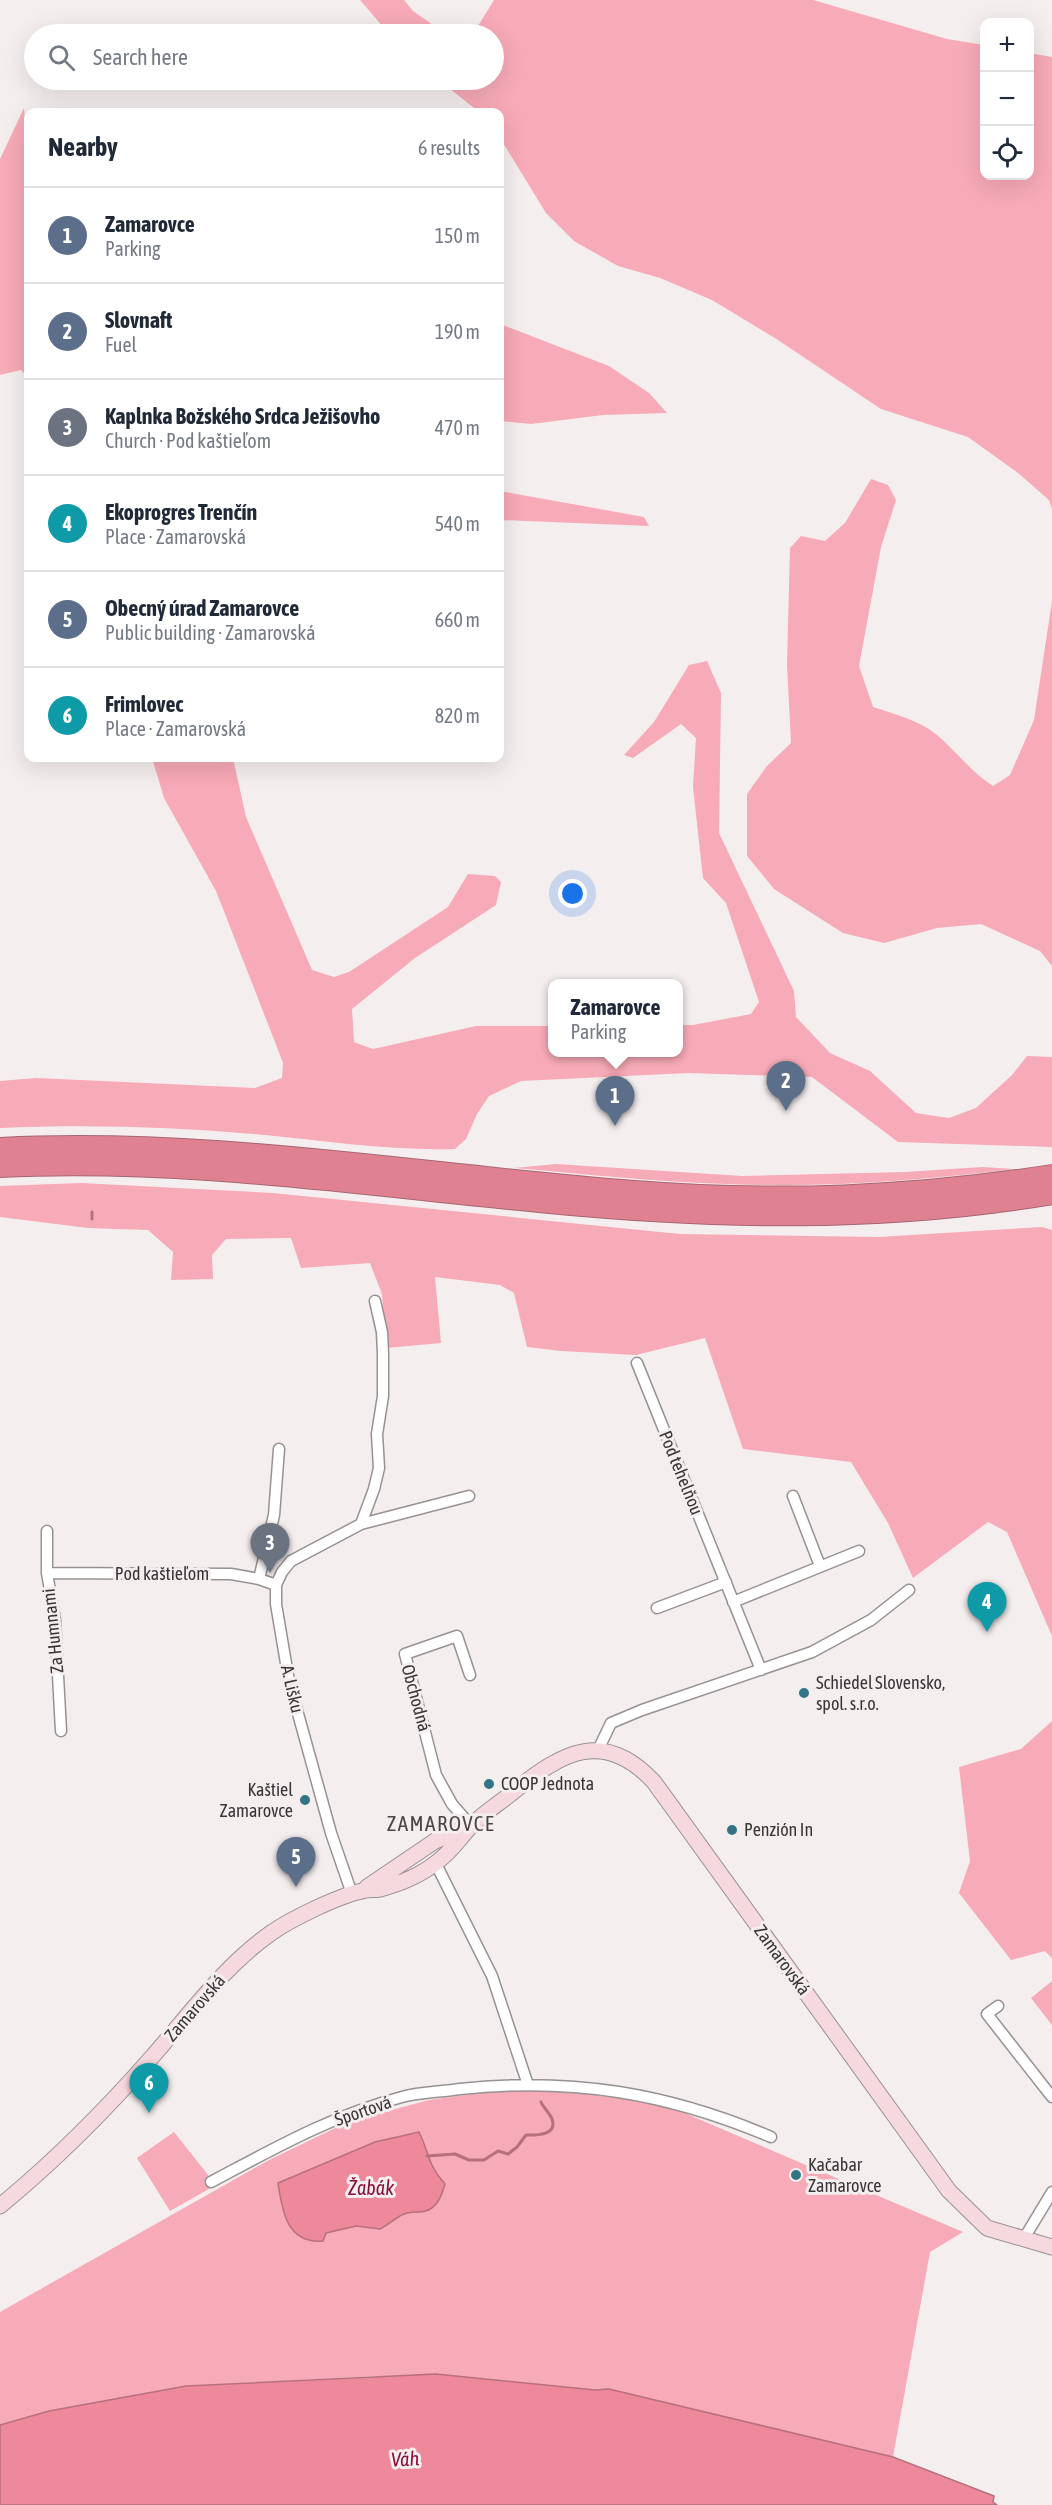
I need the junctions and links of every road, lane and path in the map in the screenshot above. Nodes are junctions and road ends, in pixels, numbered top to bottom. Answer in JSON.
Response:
{"nodes":[{"id":1,"x":0,"y":1148,"type":"edge"},
{"id":2,"x":0,"y":1167,"type":"edge"},
{"id":3,"x":1052,"y":1175,"type":"edge"},
{"id":4,"x":1052,"y":1194,"type":"edge"},
{"id":5,"x":375,"y":1301,"type":"dead end"},
{"id":6,"x":637,"y":1363,"type":"dead end"},
{"id":7,"x":279,"y":1449,"type":"dead end"},
{"id":8,"x":469,"y":1496,"type":"dead end"},
{"id":9,"x":793,"y":1496,"type":"dead end"},
{"id":10,"x":361,"y":1524,"type":"junction"},
{"id":11,"x":47,"y":1531,"type":"dead end"},
{"id":12,"x":859,"y":1551,"type":"dead end"},
{"id":13,"x":820,"y":1566,"type":"junction"},
{"id":14,"x":47,"y":1573,"type":"junction"},
{"id":15,"x":259,"y":1579,"type":"junction"},
{"id":16,"x":726,"y":1582,"type":"junction"},
{"id":17,"x":276,"y":1585,"type":"junction"},
{"id":18,"x":909,"y":1590,"type":"dead end"},
{"id":19,"x":733,"y":1602,"type":"junction"},
{"id":20,"x":657,"y":1608,"type":"dead end"},
{"id":21,"x":761,"y":1670,"type":"junction"},
{"id":22,"x":470,"y":1675,"type":"dead end"},
{"id":23,"x":61,"y":1731,"type":"dead end"},
{"id":24,"x":598,"y":1750,"type":"junction"},
{"id":25,"x":471,"y":1826,"type":"junction"},
{"id":26,"x":436,"y":1864,"type":"junction"},
{"id":27,"x":357,"y":1892,"type":"junction"},
{"id":28,"x":998,"y":2006,"type":"dead end"},
{"id":29,"x":528,"y":2085,"type":"junction"},
{"id":30,"x":1052,"y":2097,"type":"edge"},
{"id":31,"x":771,"y":2137,"type":"dead end"},
{"id":32,"x":212,"y":2182,"type":"dead end"},
{"id":33,"x":1052,"y":2192,"type":"edge"},
{"id":34,"x":0,"y":2206,"type":"edge"},
{"id":35,"x":1023,"y":2240,"type":"junction"},
{"id":36,"x":1052,"y":2247,"type":"edge"}],
"edges":[{"from":1,"to":3,"type":"highway"},
{"from":2,"to":4,"type":"highway"},
{"from":5,"to":10,"type":"street"},
{"from":6,"to":16,"type":"street","name":"Pod tehelňou"},
{"from":7,"to":15,"type":"street"},
{"from":8,"to":10,"type":"street"},
{"from":9,"to":13,"type":"street"},
{"from":10,"to":17,"type":"street"},
{"from":11,"to":14,"type":"street","name":"Za Humnami"},
{"from":12,"to":13,"type":"street"},
{"from":13,"to":19,"type":"street"},
{"from":14,"to":15,"type":"street","name":"Pod kaštieľom"},
{"from":14,"to":23,"type":"street","name":"Za Humnami"},
{"from":15,"to":17,"type":"street","name":"Pod kaštieľom"},
{"from":16,"to":19,"type":"street","name":"Pod tehelňou"},
{"from":16,"to":20,"type":"street"},
{"from":17,"to":27,"type":"street","name":"A. Lišku"},
{"from":18,"to":21,"type":"street"},
{"from":19,"to":21,"type":"street","name":"Pod tehelňou"},
{"from":21,"to":24,"type":"street"},
{"from":22,"to":25,"type":"street","name":"Obchodná"},
{"from":24,"to":25,"type":"main road","name":"Zamarovská"},
{"from":24,"to":35,"type":"main road","name":"Zamarovská"},
{"from":25,"to":26,"type":"main road","name":"Zamarovská"},
{"from":25,"to":27,"type":"main road","name":"Zamarovská"},
{"from":26,"to":27,"type":"main road","name":"Zamarovská"},
{"from":26,"to":29,"type":"street"},
{"from":27,"to":34,"type":"main road","name":"Zamarovská"},
{"from":28,"to":30,"type":"street"},
{"from":29,"to":31,"type":"street","name":"Športová"},
{"from":29,"to":32,"type":"street","name":"Športová"},
{"from":33,"to":35,"type":"street"},
{"from":35,"to":36,"type":"main road","name":"Zamarovská"}]}
